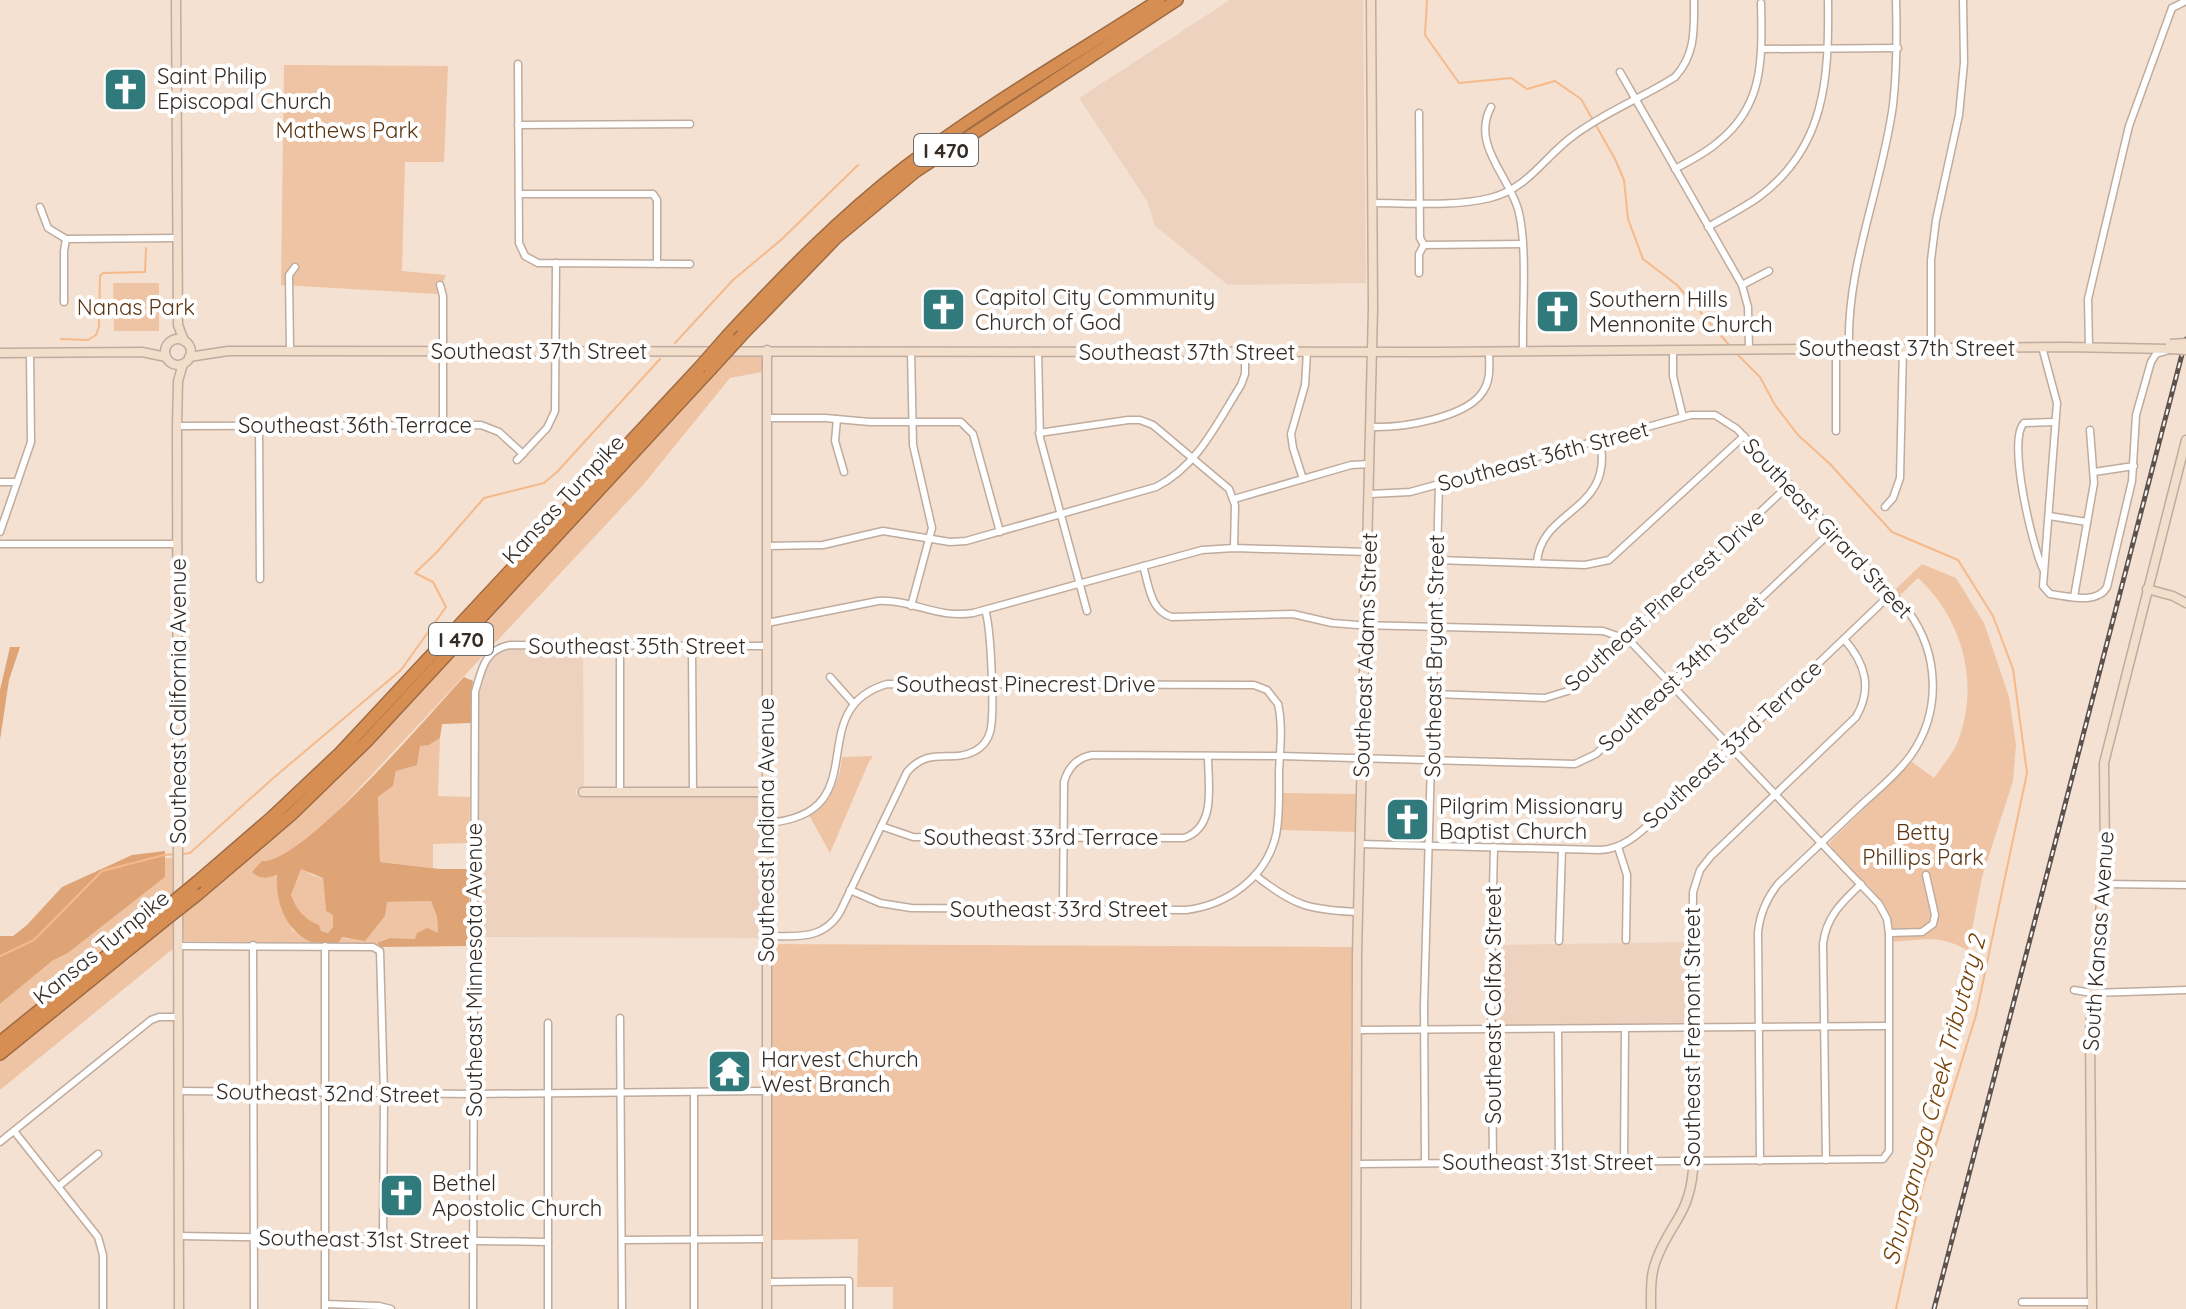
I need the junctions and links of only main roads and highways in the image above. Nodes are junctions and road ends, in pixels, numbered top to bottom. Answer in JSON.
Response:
{"nodes":[{"id":1,"x":176,"y":0,"type":"edge"},
{"id":2,"x":1159,"y":0,"type":"edge"},
{"id":3,"x":1177,"y":0,"type":"edge"},
{"id":4,"x":1371,"y":0,"type":"edge"},
{"id":5,"x":178,"y":325,"type":"junction"},
{"id":6,"x":169,"y":343,"type":"junction"},
{"id":7,"x":2186,"y":343,"type":"edge"},
{"id":8,"x":186,"y":344,"type":"junction"},
{"id":9,"x":2174,"y":349,"type":"edge"},
{"id":10,"x":767,"y":350,"type":"junction"},
{"id":11,"x":142,"y":352,"type":"junction"},
{"id":12,"x":218,"y":352,"type":"junction"},
{"id":13,"x":1373,"y":352,"type":"junction"},
{"id":14,"x":0,"y":353,"type":"edge"},
{"id":15,"x":169,"y":360,"type":"junction"},
{"id":16,"x":186,"y":360,"type":"junction"},
{"id":17,"x":705,"y":369,"type":"junction"},
{"id":18,"x":178,"y":381,"type":"junction"},
{"id":19,"x":2186,"y":440,"type":"edge"},
{"id":20,"x":2147,"y":589,"type":"junction"},
{"id":21,"x":2186,"y":603,"type":"edge"},
{"id":22,"x":583,"y":792,"type":"dead end"},
{"id":23,"x":766,"y":792,"type":"junction"},
{"id":24,"x":163,"y":916,"type":"junction"},
{"id":25,"x":1692,"y":1028,"type":"road end"},
{"id":26,"x":0,"y":1042,"type":"edge"},
{"id":27,"x":0,"y":1054,"type":"edge"},
{"id":28,"x":2092,"y":1305,"type":"edge"},
{"id":29,"x":179,"y":1309,"type":"edge"},
{"id":30,"x":767,"y":1309,"type":"edge"},
{"id":31,"x":1356,"y":1309,"type":"edge"},
{"id":32,"x":1651,"y":1309,"type":"edge"}],
"edges":[{"from":1,"to":5,"type":"main road"},
{"from":2,"to":17,"type":"highway","name":"Kansas Turnpike","number":"I 470","bridge":true},
{"from":3,"to":17,"type":"highway","name":"Kansas Turnpike","number":"I 470","bridge":true},
{"from":4,"to":13,"type":"main road","name":"Southeast Adams Street"},
{"from":5,"to":6,"type":"main road"},
{"from":5,"to":8,"type":"main road"},
{"from":6,"to":8,"type":"main road","name":"Southeast 37th Street"},
{"from":6,"to":11,"type":"main road"},
{"from":6,"to":15,"type":"main road"},
{"from":7,"to":9,"type":"main road","name":"Southeast 37th Street","bridge":true},
{"from":8,"to":12,"type":"main road","name":"Southeast 37th Street"},
{"from":8,"to":16,"type":"main road","name":"Southeast California Avenue"},
{"from":9,"to":13,"type":"main road","name":"Southeast 37th Street"},
{"from":10,"to":12,"type":"main road","name":"Southeast 37th Street"},
{"from":10,"to":13,"type":"main road","name":"Southeast 37th Street"},
{"from":10,"to":23,"type":"main road","name":"Southeast Indiana Avenue"},
{"from":11,"to":14,"type":"main road"},
{"from":11,"to":15,"type":"main road"},
{"from":12,"to":16,"type":"main road","name":"Southeast 37th Street"},
{"from":13,"to":31,"type":"main road","name":"Southeast Adams Street"},
{"from":15,"to":16,"type":"main road","name":"Southeast 37th Street"},
{"from":15,"to":18,"type":"main road","name":"Southeast California Avenue"},
{"from":16,"to":18,"type":"main road","name":"Southeast California Avenue"},
{"from":17,"to":24,"type":"highway","name":"Kansas Turnpike","number":"I 470","bridge":true},
{"from":17,"to":24,"type":"highway","name":"Kansas Turnpike","number":"I 470","bridge":true},
{"from":18,"to":29,"type":"main road","name":"Southeast California Avenue"},
{"from":19,"to":20,"type":"main road","name":"South Kansas Avenue"},
{"from":20,"to":21,"type":"main road"},
{"from":20,"to":28,"type":"main road","name":"South Kansas Avenue"},
{"from":22,"to":23,"type":"main road"},
{"from":23,"to":30,"type":"main road","name":"Southeast Indiana Avenue"},
{"from":24,"to":26,"type":"highway","name":"Kansas Turnpike","number":"I 470"},
{"from":24,"to":27,"type":"highway","name":"Kansas Turnpike","number":"I 470"},
{"from":25,"to":32,"type":"main road","name":"Southeast Fremont Street"}]}
